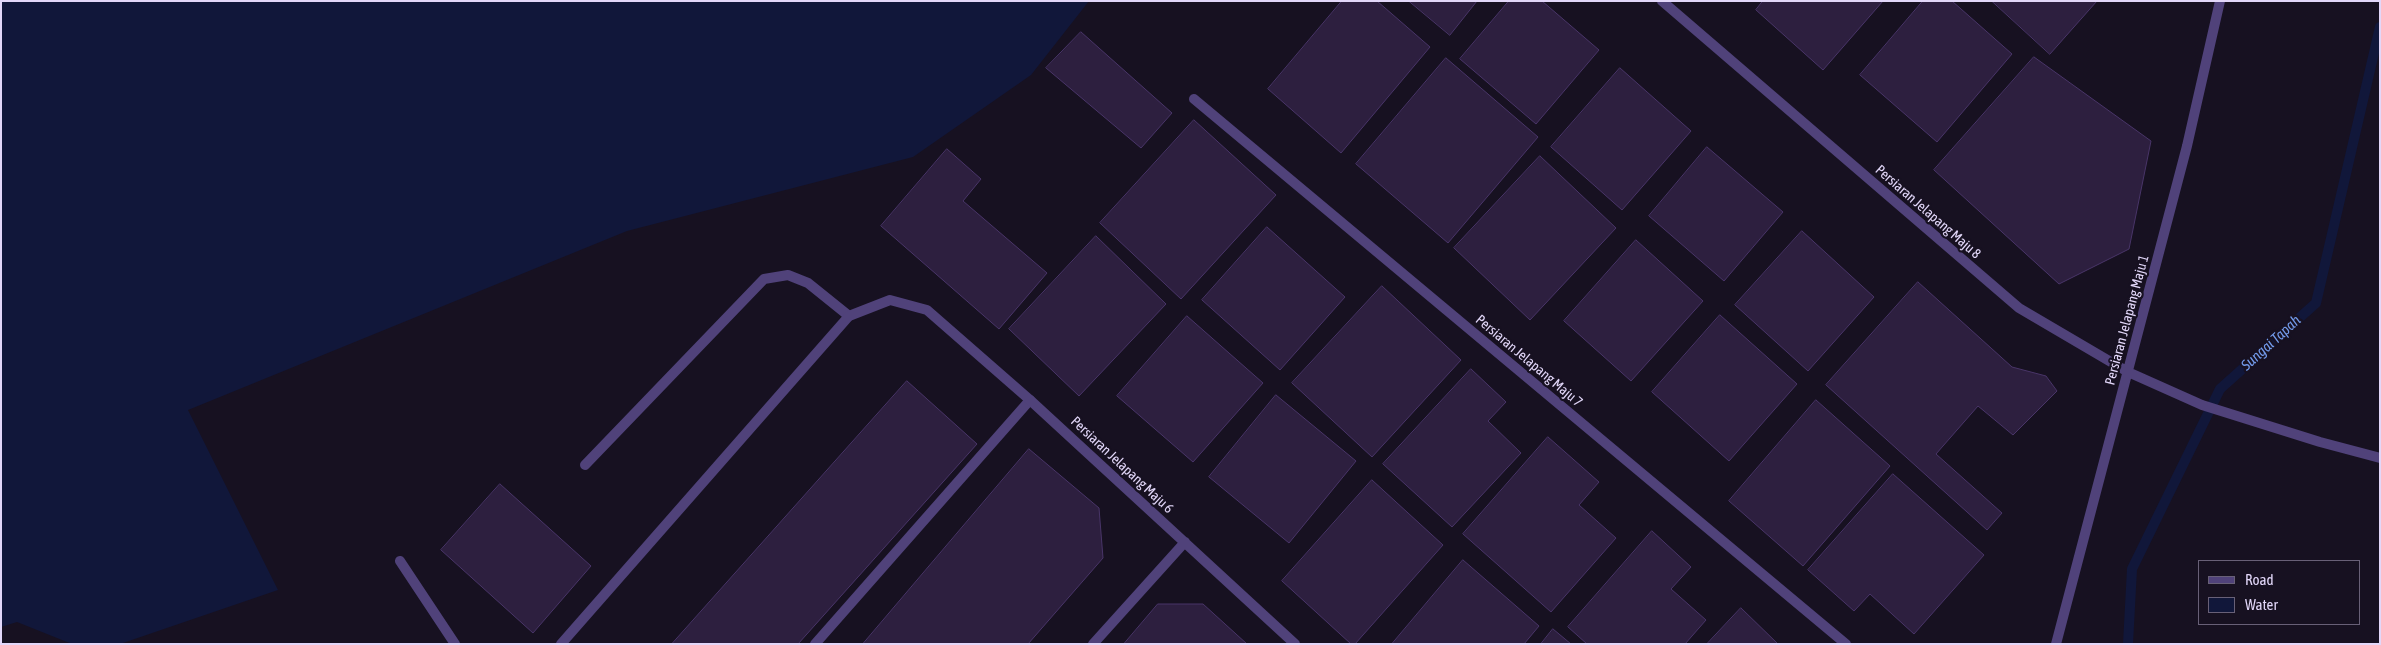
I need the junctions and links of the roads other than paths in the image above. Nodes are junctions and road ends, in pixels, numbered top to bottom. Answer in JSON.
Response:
{"nodes":[{"id":1,"x":1662,"y":1,"type":"edge"},
{"id":2,"x":2220,"y":1,"type":"edge"},
{"id":3,"x":1194,"y":99,"type":"dead end"},
{"id":4,"x":849,"y":316,"type":"junction"},
{"id":5,"x":2128,"y":372,"type":"junction"},
{"id":6,"x":1030,"y":400,"type":"junction"},
{"id":7,"x":2380,"y":458,"type":"edge"},
{"id":8,"x":585,"y":465,"type":"dead end"},
{"id":9,"x":1185,"y":542,"type":"junction"},
{"id":10,"x":400,"y":561,"type":"dead end"},
{"id":11,"x":455,"y":644,"type":"edge"},
{"id":12,"x":561,"y":644,"type":"edge"},
{"id":13,"x":815,"y":644,"type":"edge"},
{"id":14,"x":1093,"y":644,"type":"edge"},
{"id":15,"x":1295,"y":644,"type":"edge"},
{"id":16,"x":1846,"y":644,"type":"edge"},
{"id":17,"x":2056,"y":644,"type":"edge"}],
"edges":[{"from":1,"to":5,"type":"street","name":"Persiaran Jelapang Maju 8"},
{"from":2,"to":5,"type":"street","name":"Persiaran Jelapang Maju 1"},
{"from":3,"to":16,"type":"street","name":"Persiaran Jelapang Maju 7"},
{"from":4,"to":6,"type":"street","name":"Persiaran Jelapang Maju 6"},
{"from":4,"to":8,"type":"street"},
{"from":4,"to":12,"type":"street"},
{"from":5,"to":7,"type":"street","name":"Persiaran Jelapang Maju 8"},
{"from":5,"to":17,"type":"street","name":"Persiaran Jelapang Maju 1"},
{"from":6,"to":9,"type":"street","name":"Persiaran Jelapang Maju 6"},
{"from":6,"to":13,"type":"street"},
{"from":9,"to":14,"type":"street"},
{"from":9,"to":15,"type":"street","name":"Persiaran Jelapang Maju 6"},
{"from":10,"to":11,"type":"street"}]}
